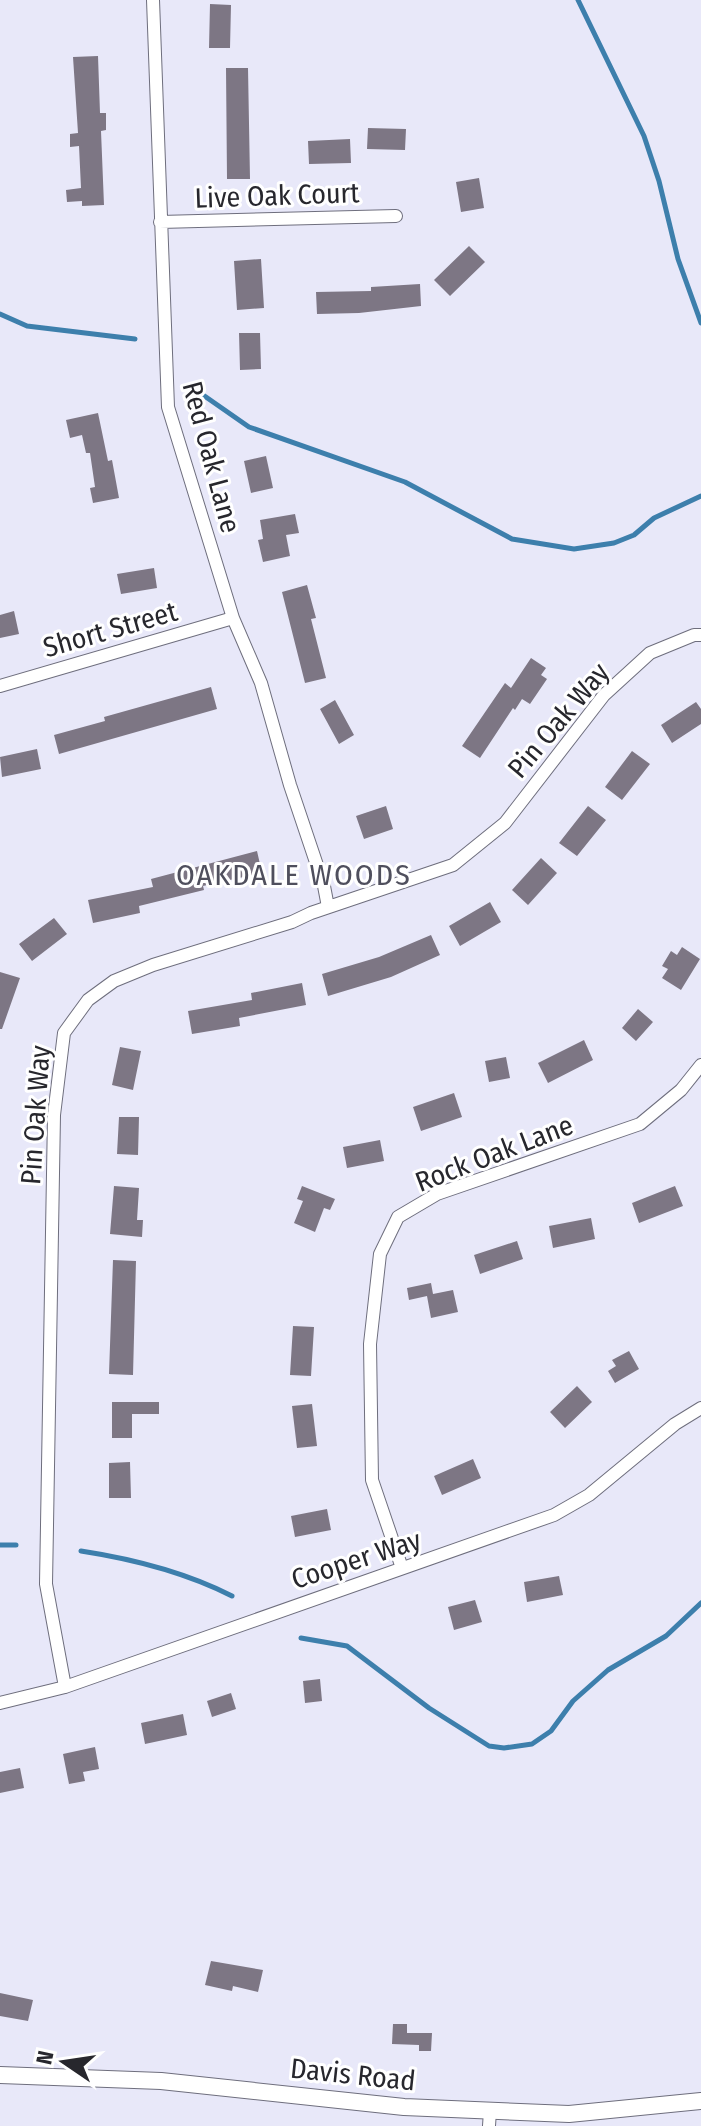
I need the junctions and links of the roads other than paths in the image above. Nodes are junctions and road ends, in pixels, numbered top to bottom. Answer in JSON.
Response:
{"nodes":[{"id":1,"x":153,"y":0,"type":"edge"},
{"id":2,"x":396,"y":216,"type":"dead end"},
{"id":3,"x":160,"y":222,"type":"junction"},
{"id":4,"x":233,"y":618,"type":"junction"},
{"id":5,"x":701,"y":635,"type":"edge"},
{"id":6,"x":0,"y":686,"type":"edge"},
{"id":7,"x":328,"y":907,"type":"junction"},
{"id":8,"x":701,"y":1065,"type":"edge"},
{"id":9,"x":701,"y":1408,"type":"edge"},
{"id":10,"x":402,"y":1568,"type":"junction"},
{"id":11,"x":65,"y":1687,"type":"junction"},
{"id":12,"x":0,"y":1703,"type":"edge"},
{"id":13,"x":0,"y":2075,"type":"edge"},
{"id":14,"x":701,"y":2101,"type":"edge"},
{"id":15,"x":490,"y":2118,"type":"edge"},
{"id":16,"x":518,"y":2119,"type":"edge"}],
"edges":[{"from":1,"to":3,"type":"street","name":"Red Oak Lane"},
{"from":2,"to":3,"type":"street","name":"Live Oak Court"},
{"from":3,"to":4,"type":"street","name":"Red Oak Lane"},
{"from":4,"to":6,"type":"street","name":"Short Street"},
{"from":4,"to":7,"type":"street","name":"Red Oak Lane"},
{"from":5,"to":7,"type":"street","name":"Pin Oak Way"},
{"from":7,"to":11,"type":"street","name":"Pin Oak Way"},
{"from":8,"to":10,"type":"street","name":"Rock Oak Lane"},
{"from":9,"to":10,"type":"street","name":"Cooper Way"},
{"from":10,"to":11,"type":"street","name":"Cooper Way"},
{"from":11,"to":12,"type":"street","name":"Cooper Way"},
{"from":13,"to":15,"type":"street","name":"Davis Road"},
{"from":14,"to":16,"type":"street","name":"Davis Road"},
{"from":15,"to":16,"type":"street","name":"Davis Road"}]}
